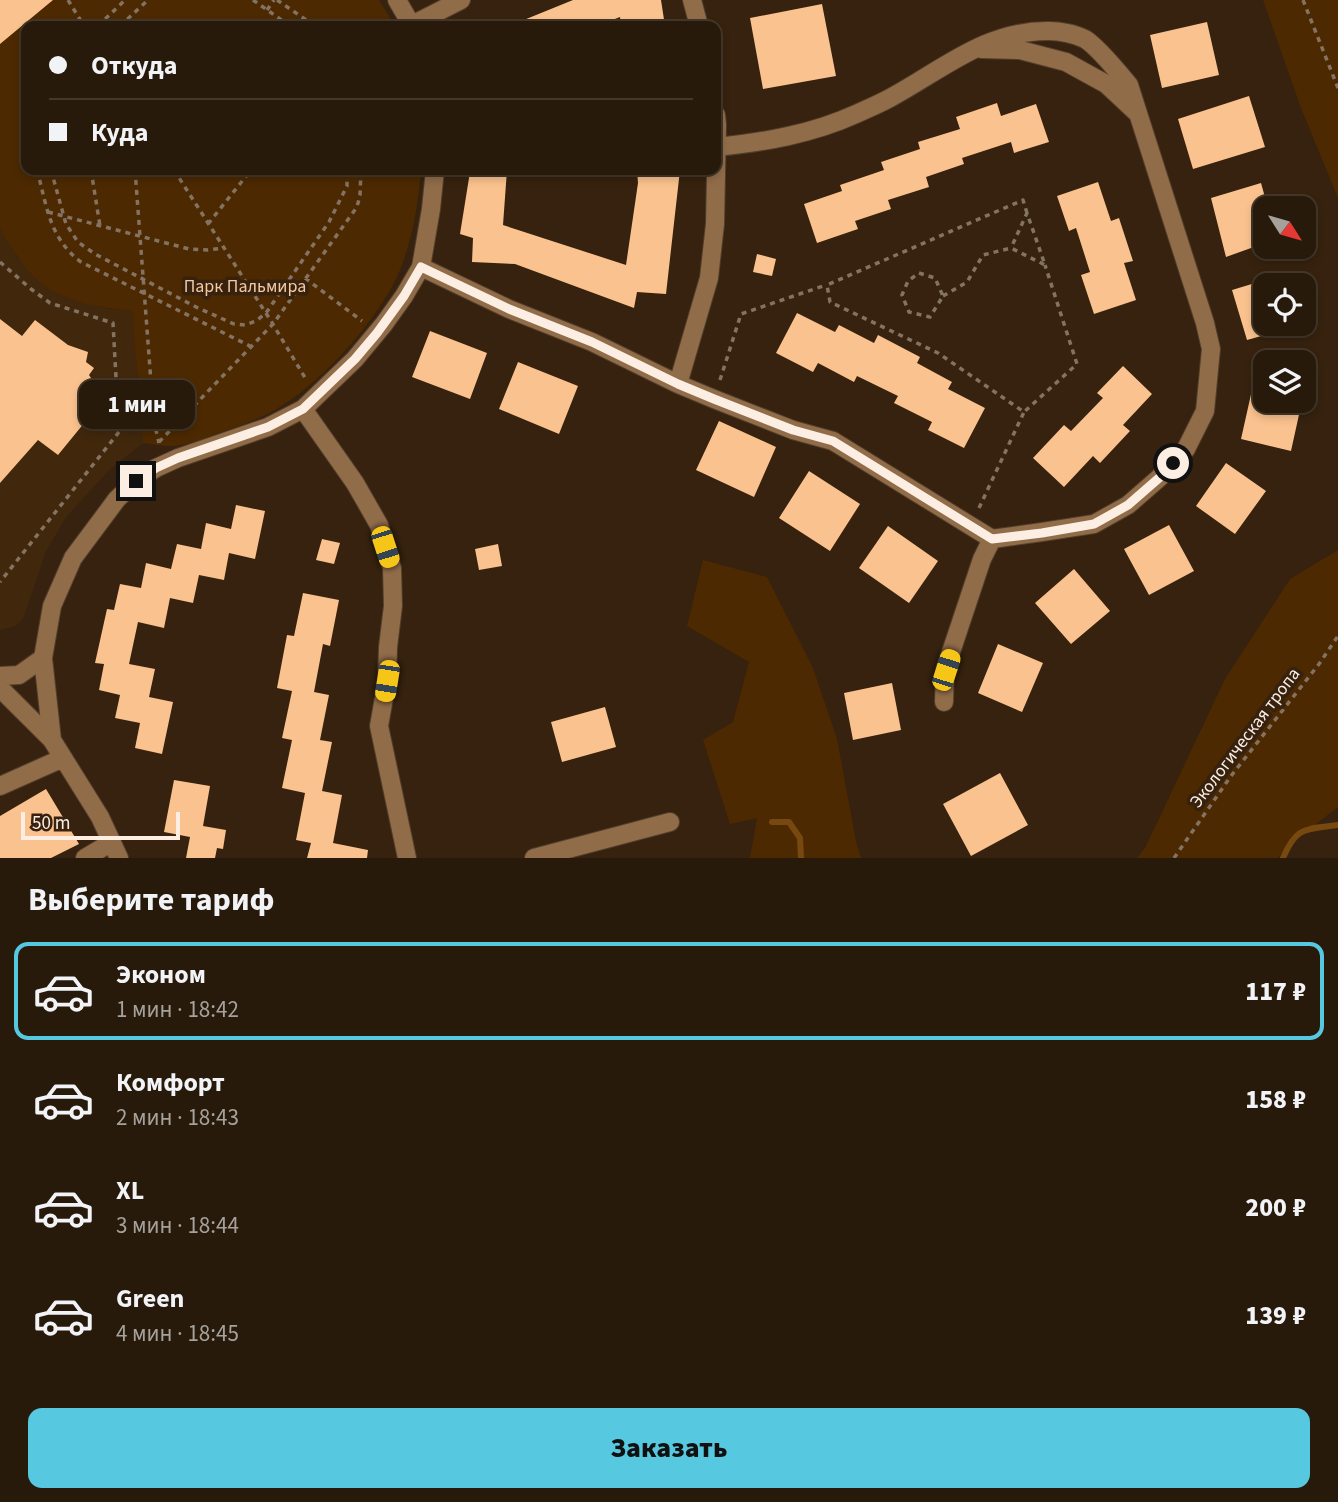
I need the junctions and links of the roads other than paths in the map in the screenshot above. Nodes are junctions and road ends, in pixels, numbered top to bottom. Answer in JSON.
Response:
{"nodes":[{"id":1,"x":397,"y":0,"type":"edge"},
{"id":2,"x":461,"y":0,"type":"edge"},
{"id":3,"x":692,"y":0,"type":"edge"},
{"id":4,"x":409,"y":21,"type":"edge"},
{"id":5,"x":421,"y":21,"type":"edge"},
{"id":6,"x":698,"y":21,"type":"edge"},
{"id":7,"x":973,"y":49,"type":"junction"},
{"id":8,"x":1139,"y":116,"type":"junction"},
{"id":9,"x":721,"y":147,"type":"edge"},
{"id":10,"x":434,"y":175,"type":"edge"},
{"id":11,"x":716,"y":175,"type":"edge"},
{"id":12,"x":421,"y":267,"type":"junction"},
{"id":13,"x":678,"y":384,"type":"junction"},
{"id":14,"x":309,"y":403,"type":"junction"},
{"id":15,"x":992,"y":539,"type":"junction"},
{"id":16,"x":43,"y":658,"type":"junction"},
{"id":17,"x":0,"y":676,"type":"edge"},
{"id":18,"x":0,"y":688,"type":"edge"},
{"id":19,"x":944,"y":702,"type":"dead end"},
{"id":20,"x":52,"y":740,"type":"junction"},
{"id":21,"x":63,"y":758,"type":"junction"},
{"id":22,"x":0,"y":786,"type":"edge"},
{"id":23,"x":670,"y":822,"type":"dead end"},
{"id":24,"x":116,"y":850,"type":"edge"},
{"id":25,"x":556,"y":855,"type":"edge"},
{"id":26,"x":85,"y":858,"type":"edge"},
{"id":27,"x":407,"y":858,"type":"edge"},
{"id":28,"x":534,"y":858,"type":"edge"}],
"edges":[{"from":1,"to":4,"type":"lane"},
{"from":2,"to":5,"type":"lane"},
{"from":3,"to":6,"type":"lane"},
{"from":7,"to":8,"type":"lane"},
{"from":7,"to":8,"type":"lane"},
{"from":7,"to":9,"type":"lane"},
{"from":8,"to":15,"type":"lane"},
{"from":10,"to":12,"type":"lane"},
{"from":11,"to":13,"type":"lane"},
{"from":12,"to":13,"type":"lane"},
{"from":12,"to":14,"type":"lane"},
{"from":13,"to":15,"type":"lane"},
{"from":14,"to":16,"type":"lane"},
{"from":14,"to":27,"type":"lane"},
{"from":15,"to":19,"type":"lane"},
{"from":16,"to":17,"type":"lane"},
{"from":16,"to":20,"type":"lane"},
{"from":18,"to":20,"type":"lane"},
{"from":20,"to":21,"type":"lane"},
{"from":21,"to":22,"type":"lane"},
{"from":21,"to":24,"type":"lane"},
{"from":23,"to":25,"type":"lane"},
{"from":24,"to":26,"type":"lane"},
{"from":25,"to":28,"type":"lane"}]}
